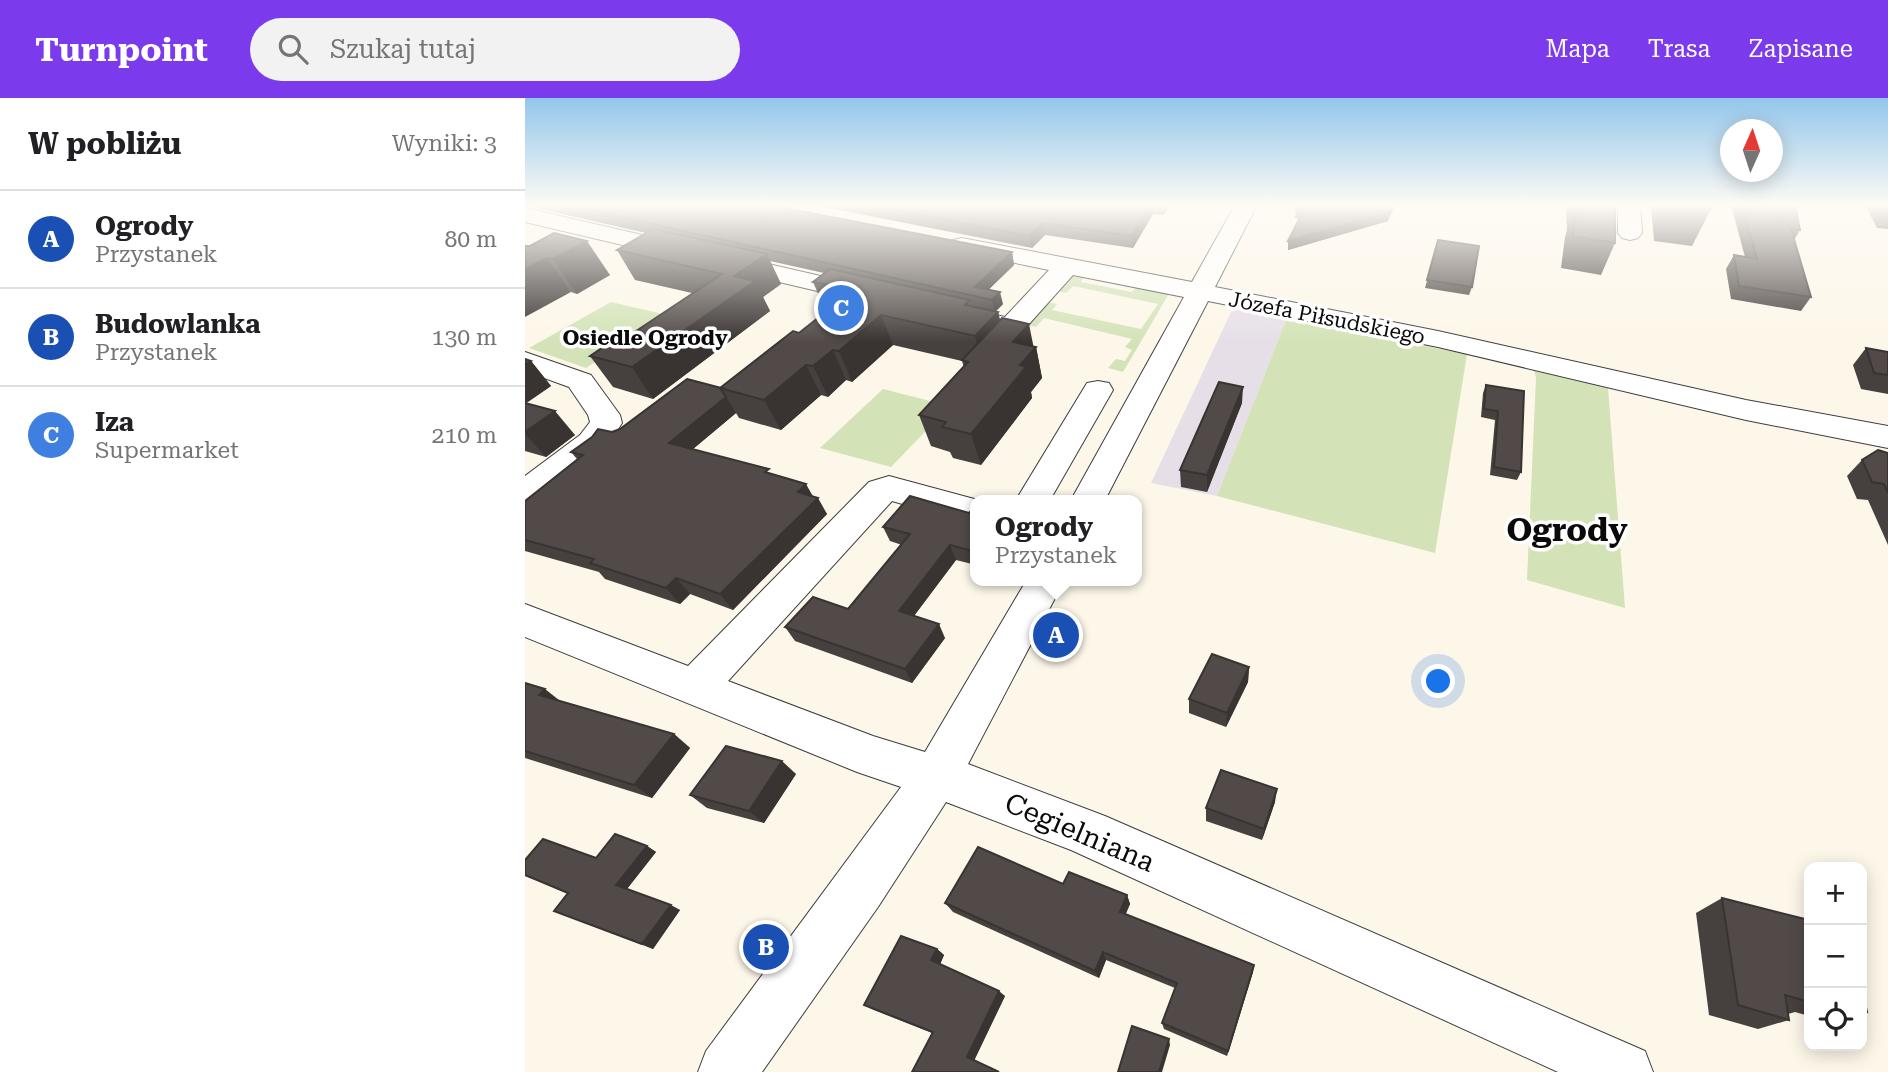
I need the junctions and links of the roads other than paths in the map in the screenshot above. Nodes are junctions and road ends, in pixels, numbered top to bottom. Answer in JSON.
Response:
{"nodes":[{"id":1,"x":565,"y":250,"type":"edge"},
{"id":2,"x":679,"y":250,"type":"edge"},
{"id":3,"x":988,"y":250,"type":"edge"},
{"id":4,"x":1222,"y":250,"type":"edge"},
{"id":5,"x":562,"y":252,"type":"edge"},
{"id":6,"x":1067,"y":266,"type":"junction"},
{"id":7,"x":1200,"y":293,"type":"junction"},
{"id":8,"x":894,"y":300,"type":"edge"},
{"id":9,"x":946,"y":312,"type":"edge"},
{"id":10,"x":525,"y":361,"type":"edge"},
{"id":11,"x":1098,"y":390,"type":"dead end"},
{"id":12,"x":1888,"y":438,"type":"edge"},
{"id":13,"x":525,"y":493,"type":"edge"},
{"id":14,"x":1036,"y":495,"type":"edge"},
{"id":15,"x":1091,"y":495,"type":"edge"},
{"id":16,"x":970,"y":511,"type":"edge"},
{"id":17,"x":1042,"y":586,"type":"edge"},
{"id":18,"x":525,"y":620,"type":"edge"},
{"id":19,"x":696,"y":686,"type":"junction"},
{"id":20,"x":935,"y":777,"type":"junction"},
{"id":21,"x":727,"y":1072,"type":"edge"},
{"id":22,"x":1623,"y":1072,"type":"edge"}],
"edges":[{"from":1,"to":5,"type":"street"},
{"from":2,"to":8,"type":"street"},
{"from":3,"to":6,"type":"street","name":"Józefa Piłsudskiego"},
{"from":4,"to":7,"type":"street"},
{"from":6,"to":7,"type":"street","name":"Józefa Piłsudskiego"},
{"from":6,"to":9,"type":"street"},
{"from":7,"to":12,"type":"street","name":"Józefa Piłsudskiego"},
{"from":7,"to":15,"type":"street"},
{"from":10,"to":13,"type":"street"},
{"from":11,"to":14,"type":"street"},
{"from":16,"to":19,"type":"street"},
{"from":17,"to":20,"type":"street"},
{"from":18,"to":19,"type":"street","name":"Cegielniana"},
{"from":19,"to":20,"type":"street","name":"Cegielniana"},
{"from":20,"to":21,"type":"street"},
{"from":20,"to":22,"type":"street","name":"Cegielniana"}]}
